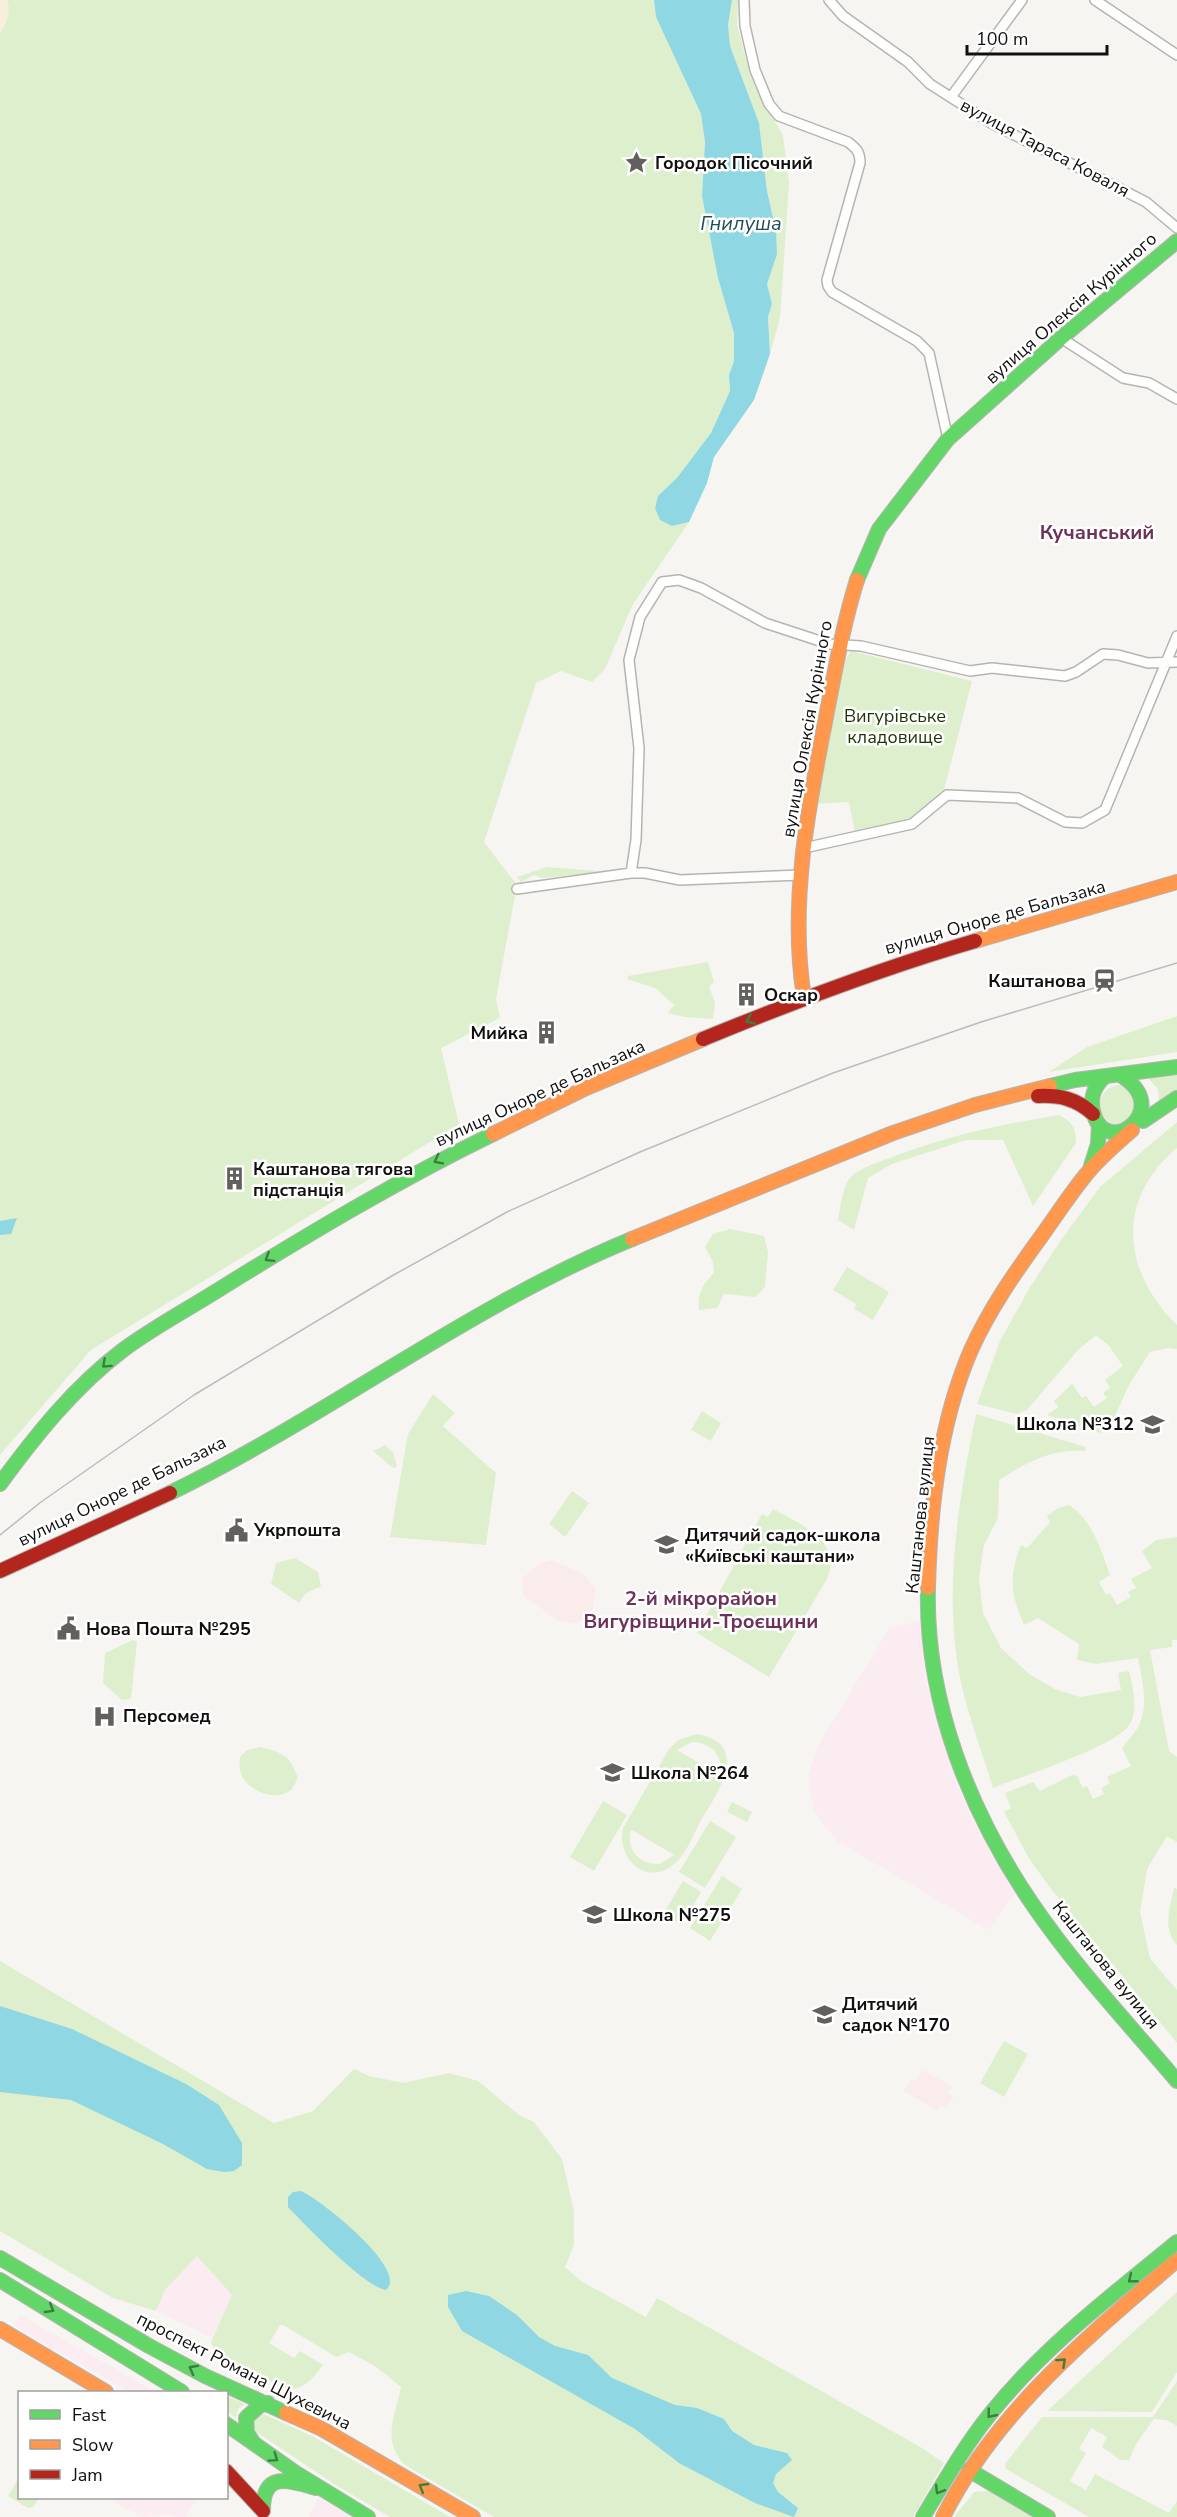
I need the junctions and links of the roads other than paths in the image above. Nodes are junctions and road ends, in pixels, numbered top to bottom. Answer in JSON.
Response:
{"nodes":[{"id":1,"x":744,"y":0,"type":"edge"},
{"id":2,"x":829,"y":0,"type":"edge"},
{"id":3,"x":1022,"y":0,"type":"edge"},
{"id":4,"x":1095,"y":0,"type":"edge"},
{"id":5,"x":1177,"y":55,"type":"edge"},
{"id":6,"x":951,"y":97,"type":"junction"},
{"id":7,"x":1177,"y":228,"type":"edge"},
{"id":8,"x":1177,"y":241,"type":"edge"},
{"id":9,"x":1061,"y":338,"type":"junction"},
{"id":10,"x":1177,"y":399,"type":"edge"},
{"id":11,"x":948,"y":439,"type":"junction"},
{"id":12,"x":1177,"y":636,"type":"edge"},
{"id":13,"x":838,"y":646,"type":"junction"},
{"id":14,"x":1177,"y":662,"type":"edge"},
{"id":15,"x":1165,"y":663,"type":"junction"},
{"id":16,"x":804,"y":848,"type":"junction"},
{"id":17,"x":631,"y":873,"type":"junction"},
{"id":18,"x":801,"y":875,"type":"junction"},
{"id":19,"x":1177,"y":882,"type":"edge"},
{"id":20,"x":517,"y":889,"type":"dead end"},
{"id":21,"x":804,"y":997,"type":"junction"},
{"id":22,"x":1177,"y":1067,"type":"edge"},
{"id":23,"x":1111,"y":1076,"type":"junction"},
{"id":24,"x":1009,"y":1098,"type":"junction"},
{"id":25,"x":1177,"y":1098,"type":"edge"},
{"id":26,"x":1096,"y":1119,"type":"junction"},
{"id":27,"x":1136,"y":1126,"type":"junction"},
{"id":28,"x":1089,"y":1171,"type":"junction"},
{"id":29,"x":0,"y":1484,"type":"edge"},
{"id":30,"x":0,"y":1571,"type":"edge"},
{"id":31,"x":1177,"y":2081,"type":"edge"},
{"id":32,"x":1177,"y":2242,"type":"edge"},
{"id":33,"x":0,"y":2258,"type":"edge"},
{"id":34,"x":1177,"y":2260,"type":"edge"},
{"id":35,"x":0,"y":2280,"type":"edge"},
{"id":36,"x":0,"y":2328,"type":"edge"},
{"id":37,"x":104,"y":2391,"type":"edge"},
{"id":38,"x":180,"y":2391,"type":"edge"},
{"id":39,"x":268,"y":2403,"type":"junction"},
{"id":40,"x":228,"y":2425,"type":"edge"},
{"id":41,"x":254,"y":2443,"type":"junction"},
{"id":42,"x":956,"y":2463,"type":"junction"},
{"id":43,"x":969,"y":2470,"type":"junction"},
{"id":44,"x":228,"y":2473,"type":"edge"},
{"id":45,"x":323,"y":2489,"type":"junction"},
{"id":46,"x":265,"y":2513,"type":"edge"},
{"id":47,"x":368,"y":2517,"type":"edge"},
{"id":48,"x":473,"y":2517,"type":"edge"},
{"id":49,"x":922,"y":2517,"type":"edge"},
{"id":50,"x":943,"y":2517,"type":"edge"},
{"id":51,"x":1048,"y":2517,"type":"edge"}],
"edges":[{"from":1,"to":11,"type":"street"},
{"from":2,"to":6,"type":"street","name":"вулиця Тараса Коваля"},
{"from":3,"to":6,"type":"street"},
{"from":4,"to":5,"type":"street"},
{"from":6,"to":7,"type":"street","name":"вулиця Тараса Коваля"},
{"from":8,"to":9,"type":"street","name":"вулиця Олексія Курінного"},
{"from":9,"to":10,"type":"street"},
{"from":9,"to":11,"type":"street","name":"вулиця Олексія Курінного"},
{"from":11,"to":13,"type":"street","name":"вулиця Олексія Курінного"},
{"from":12,"to":15,"type":"street"},
{"from":13,"to":15,"type":"street"},
{"from":13,"to":16,"type":"street","name":"вулиця Олексія Курінного"},
{"from":13,"to":17,"type":"street"},
{"from":14,"to":15,"type":"street"},
{"from":15,"to":16,"type":"street"},
{"from":16,"to":18,"type":"street","name":"вулиця Олексія Курінного"},
{"from":17,"to":18,"type":"street"},
{"from":17,"to":20,"type":"street"},
{"from":18,"to":21,"type":"street","name":"вулиця Олексія Курінного"},
{"from":19,"to":21,"type":"street","name":"вулиця Оноре де Бальзака"},
{"from":21,"to":29,"type":"street","name":"вулиця Оноре де Бальзака","one_way":true},
{"from":22,"to":23,"type":"street","name":"вулиця Оноре де Бальзака"},
{"from":23,"to":24,"type":"street","name":"вулиця Оноре де Бальзака"},
{"from":23,"to":26,"type":"street"},
{"from":23,"to":27,"type":"street"},
{"from":24,"to":26,"type":"street","name":"вулиця Оноре де Бальзака"},
{"from":24,"to":30,"type":"street","name":"вулиця Оноре де Бальзака"},
{"from":25,"to":27,"type":"street"},
{"from":26,"to":27,"type":"street"},
{"from":26,"to":28,"type":"street","name":"Каштанова вулиця"},
{"from":27,"to":28,"type":"street","name":"Каштанова вулиця"},
{"from":28,"to":31,"type":"street","name":"Каштанова вулиця"},
{"from":32,"to":42,"type":"street","one_way":true},
{"from":39,"to":33,"type":"street","name":"проспект Романа Шухевича","one_way":true},
{"from":43,"to":34,"type":"street","one_way":true},
{"from":35,"to":38,"type":"street","one_way":true},
{"from":36,"to":37,"type":"street"},
{"from":39,"to":41,"type":"street"},
{"from":48,"to":39,"type":"street","name":"проспект Романа Шухевича","one_way":true},
{"from":40,"to":41,"type":"street"},
{"from":41,"to":45,"type":"street","one_way":true},
{"from":42,"to":43,"type":"street"},
{"from":42,"to":49,"type":"street","one_way":true},
{"from":43,"to":50,"type":"street"},
{"from":43,"to":51,"type":"street"},
{"from":44,"to":46,"type":"street"},
{"from":45,"to":46,"type":"street"},
{"from":45,"to":47,"type":"street"}]}
